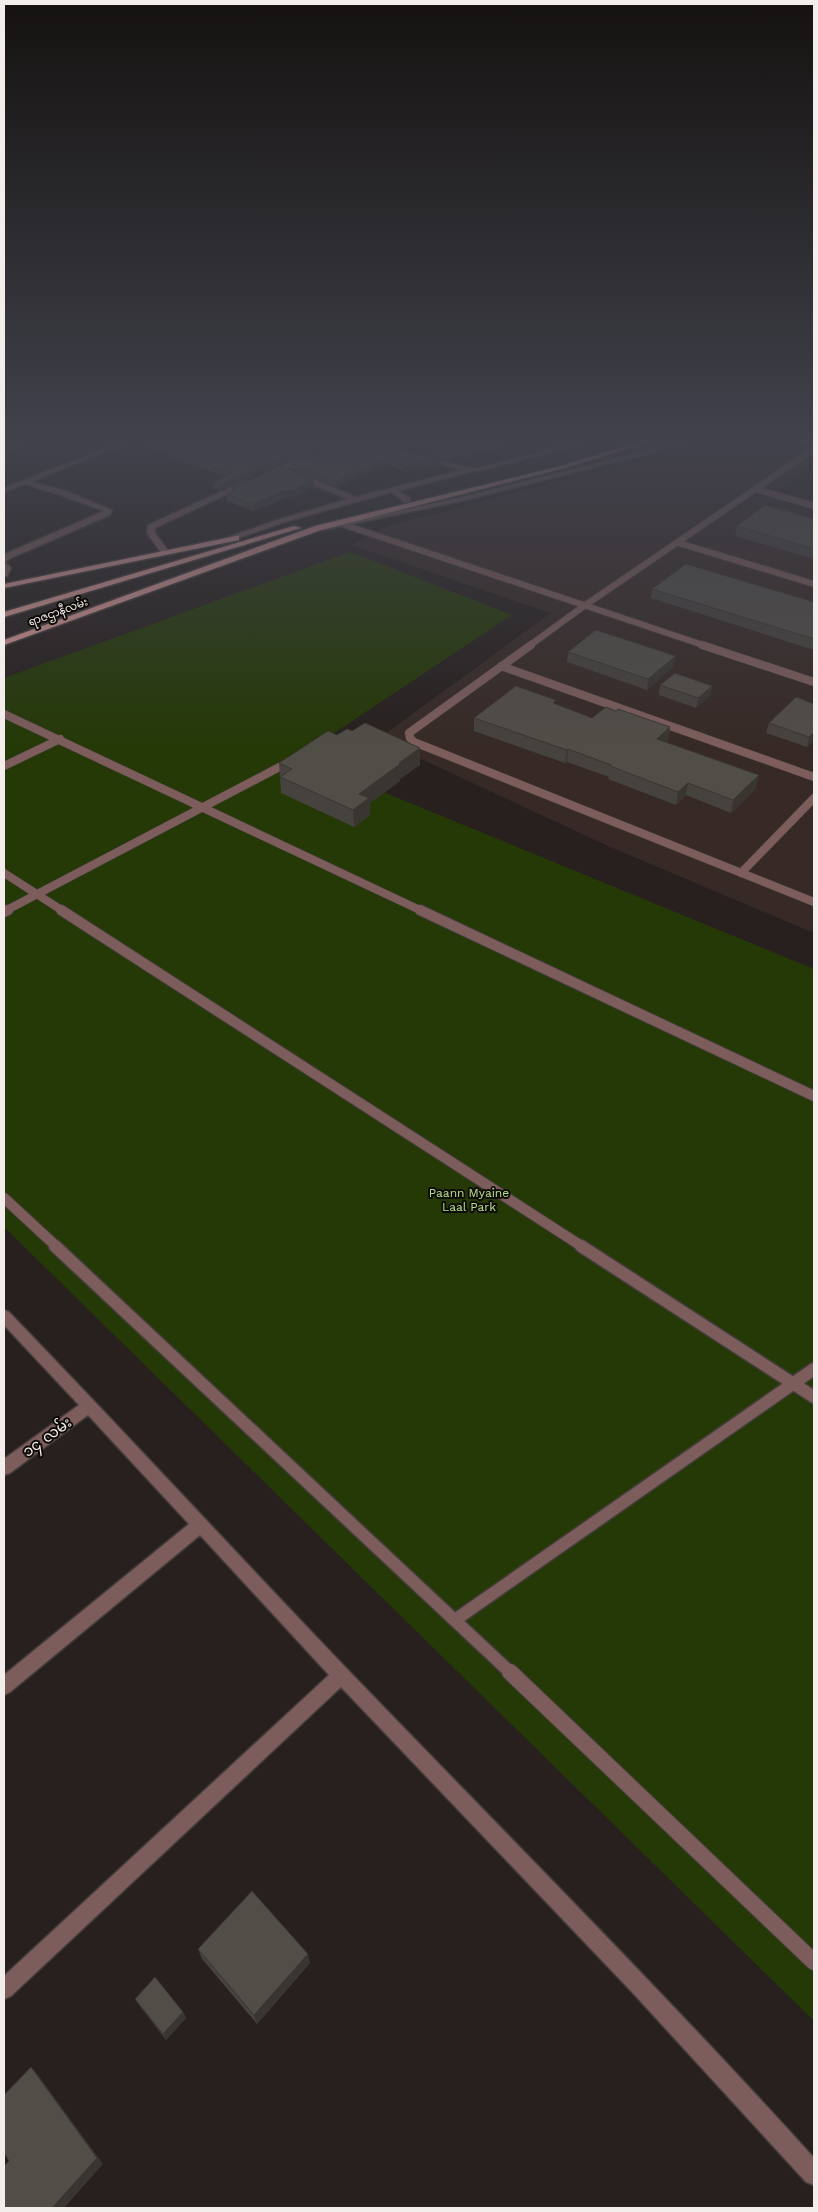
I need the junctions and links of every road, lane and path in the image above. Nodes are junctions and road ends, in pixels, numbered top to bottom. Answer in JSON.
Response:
{"nodes":[{"id":1,"x":47,"y":539,"type":"edge"},
{"id":2,"x":156,"y":539,"type":"edge"},
{"id":3,"x":226,"y":539,"type":"edge"},
{"id":4,"x":232,"y":539,"type":"edge"},
{"id":5,"x":257,"y":539,"type":"edge"},
{"id":6,"x":287,"y":539,"type":"edge"},
{"id":7,"x":387,"y":539,"type":"edge"},
{"id":8,"x":684,"y":539,"type":"edge"},
{"id":9,"x":221,"y":541,"type":"junction"},
{"id":10,"x":679,"y":543,"type":"junction"},
{"id":11,"x":165,"y":552,"type":"junction"},
{"id":12,"x":4,"y":567,"type":"edge"},
{"id":13,"x":814,"y":584,"type":"edge"},
{"id":14,"x":4,"y":586,"type":"edge"},
{"id":15,"x":584,"y":606,"type":"junction"},
{"id":16,"x":6,"y":614,"type":"edge"},
{"id":17,"x":4,"y":643,"type":"edge"},
{"id":18,"x":501,"y":666,"type":"junction"},
{"id":19,"x":814,"y":682,"type":"edge"},
{"id":20,"x":4,"y":714,"type":"edge"},
{"id":21,"x":60,"y":739,"type":"junction"},
{"id":22,"x":302,"y":755,"type":"edge"},
{"id":23,"x":4,"y":766,"type":"edge"},
{"id":24,"x":814,"y":777,"type":"edge"},
{"id":25,"x":814,"y":798,"type":"edge"},
{"id":26,"x":203,"y":807,"type":"junction"},
{"id":27,"x":4,"y":873,"type":"edge"},
{"id":28,"x":741,"y":873,"type":"junction"},
{"id":29,"x":36,"y":894,"type":"junction"},
{"id":30,"x":814,"y":902,"type":"edge"},
{"id":31,"x":4,"y":912,"type":"edge"},
{"id":32,"x":814,"y":1096,"type":"edge"},
{"id":33,"x":4,"y":1198,"type":"edge"},
{"id":34,"x":4,"y":1316,"type":"edge"},
{"id":35,"x":814,"y":1369,"type":"edge"},
{"id":36,"x":795,"y":1384,"type":"junction"},
{"id":37,"x":814,"y":1397,"type":"edge"},
{"id":38,"x":90,"y":1405,"type":"junction"},
{"id":39,"x":4,"y":1468,"type":"edge"},
{"id":40,"x":200,"y":1525,"type":"junction"},
{"id":41,"x":455,"y":1620,"type":"junction"},
{"id":42,"x":341,"y":1674,"type":"junction"},
{"id":43,"x":4,"y":1686,"type":"edge"},
{"id":44,"x":814,"y":1962,"type":"edge"},
{"id":45,"x":4,"y":1989,"type":"edge"},
{"id":46,"x":814,"y":2174,"type":"edge"}],
"edges":[{"from":1,"to":12,"type":"street"},
{"from":2,"to":11,"type":"street"},
{"from":3,"to":9,"type":"street"},
{"from":4,"to":9,"type":"main road"},
{"from":5,"to":16,"type":"main road","name":"ရာဇဌာနီလမ်း"},
{"from":6,"to":17,"type":"main road","name":"ရာဇဌာနီလမ်း"},
{"from":7,"to":15,"type":"lane"},
{"from":8,"to":10,"type":"lane"},
{"from":9,"to":11,"type":"main road"},
{"from":10,"to":13,"type":"lane"},
{"from":10,"to":15,"type":"lane"},
{"from":11,"to":14,"type":"main road"},
{"from":15,"to":18,"type":"lane"},
{"from":15,"to":19,"type":"lane"},
{"from":18,"to":24,"type":"lane"},
{"from":18,"to":28,"type":"lane"},
{"from":20,"to":21,"type":"lane"},
{"from":21,"to":23,"type":"lane"},
{"from":21,"to":26,"type":"lane"},
{"from":22,"to":26,"type":"lane"},
{"from":25,"to":28,"type":"lane"},
{"from":26,"to":29,"type":"lane"},
{"from":26,"to":32,"type":"lane"},
{"from":27,"to":29,"type":"lane"},
{"from":28,"to":30,"type":"lane"},
{"from":29,"to":31,"type":"lane"},
{"from":29,"to":36,"type":"lane"},
{"from":33,"to":41,"type":"lane"},
{"from":34,"to":38,"type":"street"},
{"from":35,"to":36,"type":"lane"},
{"from":36,"to":37,"type":"lane"},
{"from":36,"to":41,"type":"lane"},
{"from":38,"to":39,"type":"street","name":"၁၄ လမ်း"},
{"from":38,"to":40,"type":"street"},
{"from":40,"to":42,"type":"street"},
{"from":40,"to":43,"type":"street"},
{"from":41,"to":44,"type":"lane"},
{"from":42,"to":45,"type":"street"},
{"from":42,"to":46,"type":"street"}]}
